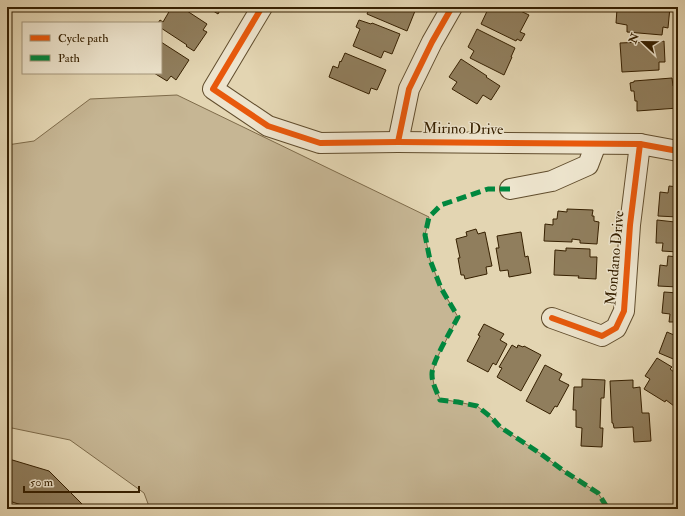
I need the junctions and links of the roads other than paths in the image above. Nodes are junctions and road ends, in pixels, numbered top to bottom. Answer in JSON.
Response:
{"nodes":[{"id":1,"x":262,"y":7,"type":"edge"},
{"id":2,"x":452,"y":7,"type":"edge"},
{"id":3,"x":398,"y":142,"type":"junction"},
{"id":4,"x":596,"y":144,"type":"junction"},
{"id":5,"x":640,"y":144,"type":"junction"},
{"id":6,"x":678,"y":151,"type":"edge"},
{"id":7,"x":510,"y":189,"type":"dead end"},
{"id":8,"x":552,"y":318,"type":"dead end"}],
"edges":[{"from":1,"to":3,"type":"street","name":"Mirino Drive"},
{"from":2,"to":3,"type":"street"},
{"from":3,"to":4,"type":"street","name":"Mirino Drive"},
{"from":4,"to":5,"type":"street","name":"Mirino Drive"},
{"from":4,"to":7,"type":"street"},
{"from":5,"to":6,"type":"street","name":"Mirino Drive"},
{"from":5,"to":8,"type":"street","name":"Mondano Drive"}]}
